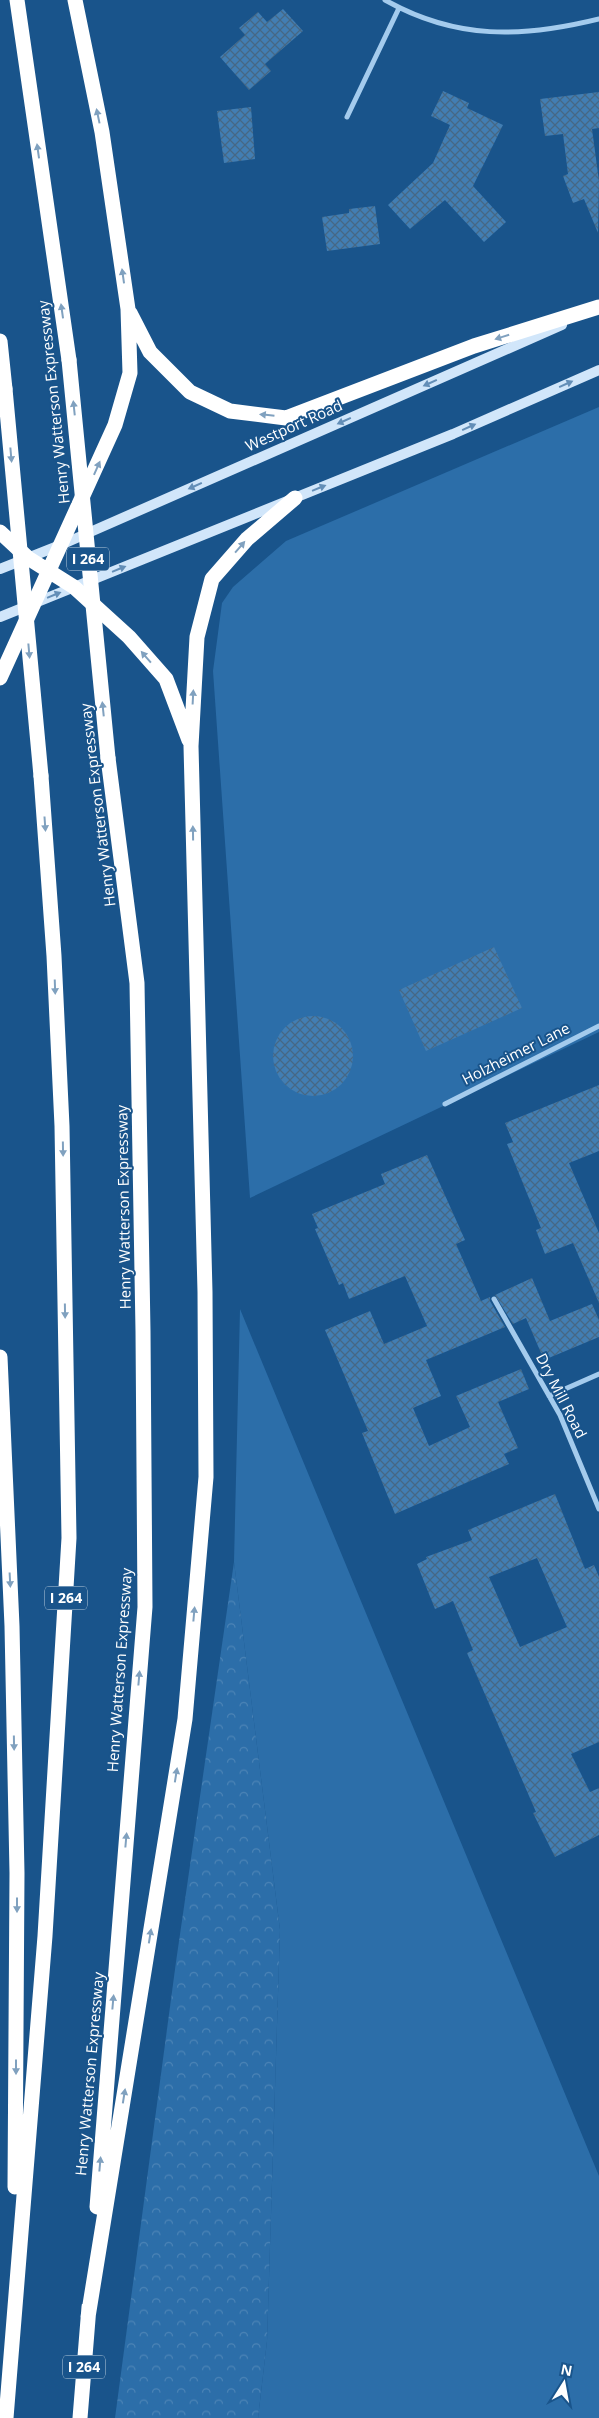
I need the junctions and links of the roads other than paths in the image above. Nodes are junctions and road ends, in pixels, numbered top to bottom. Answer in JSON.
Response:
{"nodes":[{"id":1,"x":17,"y":0,"type":"edge"},
{"id":2,"x":74,"y":0,"type":"edge"},
{"id":3,"x":385,"y":0,"type":"edge"},
{"id":4,"x":399,"y":8,"type":"junction"},
{"id":5,"x":599,"y":19,"type":"edge"},
{"id":6,"x":347,"y":118,"type":"dead end"},
{"id":7,"x":599,"y":308,"type":"edge"},
{"id":8,"x":128,"y":309,"type":"junction"},
{"id":9,"x":0,"y":341,"type":"edge"},
{"id":10,"x":599,"y":370,"type":"edge"},
{"id":11,"x":295,"y":498,"type":"junction"},
{"id":12,"x":0,"y":532,"type":"edge"},
{"id":13,"x":63,"y":544,"type":"junction"},
{"id":14,"x":28,"y":558,"type":"junction"},
{"id":15,"x":0,"y":569,"type":"edge"},
{"id":16,"x":49,"y":571,"type":"junction"},
{"id":17,"x":74,"y":587,"type":"junction"},
{"id":18,"x":33,"y":604,"type":"junction"},
{"id":19,"x":0,"y":617,"type":"edge"},
{"id":20,"x":0,"y":678,"type":"edge"},
{"id":21,"x":191,"y":746,"type":"junction"},
{"id":22,"x":599,"y":1026,"type":"edge"},
{"id":23,"x":445,"y":1104,"type":"dead end"},
{"id":24,"x":494,"y":1299,"type":"dead end"},
{"id":25,"x":0,"y":1357,"type":"edge"},
{"id":26,"x":599,"y":1374,"type":"edge"},
{"id":27,"x":549,"y":1396,"type":"junction"},
{"id":28,"x":599,"y":1509,"type":"edge"},
{"id":29,"x":14,"y":2316,"type":"junction"},
{"id":30,"x":88,"y":2317,"type":"junction"},
{"id":31,"x":6,"y":2418,"type":"edge"},
{"id":32,"x":80,"y":2418,"type":"edge"}],
"edges":[{"from":30,"to":1,"type":"highway","name":"Henry Watterson Expressway","number":"I 264","one_way":true,"bridge":true},
{"from":8,"to":2,"type":"highway","one_way":true},
{"from":3,"to":4,"type":"street"},
{"from":4,"to":5,"type":"street"},
{"from":4,"to":6,"type":"street"},
{"from":7,"to":8,"type":"highway","one_way":true},
{"from":7,"to":13,"type":"main road","name":"Westport Road","one_way":true},
{"from":13,"to":8,"type":"highway","one_way":true},
{"from":9,"to":29,"type":"highway","number":"I 264","one_way":true,"bridge":true},
{"from":11,"to":10,"type":"main road","one_way":true},
{"from":17,"to":11,"type":"main road","one_way":true},
{"from":21,"to":11,"type":"highway","one_way":true},
{"from":12,"to":14,"type":"highway"},
{"from":13,"to":14,"type":"main road","name":"Westport Road"},
{"from":13,"to":16,"type":"highway"},
{"from":14,"to":15,"type":"main road","name":"Westport Road"},
{"from":14,"to":16,"type":"highway"},
{"from":16,"to":17,"type":"highway"},
{"from":16,"to":18,"type":"highway"},
{"from":18,"to":17,"type":"main road","one_way":true},
{"from":21,"to":17,"type":"highway","one_way":true},
{"from":18,"to":19,"type":"main road"},
{"from":18,"to":20,"type":"highway"},
{"from":30,"to":21,"type":"highway","one_way":true},
{"from":22,"to":23,"type":"street","name":"Holzheimer Lane"},
{"from":24,"to":27,"type":"street","name":"Dry Mill Road"},
{"from":25,"to":29,"type":"highway","one_way":true},
{"from":26,"to":27,"type":"street"},
{"from":27,"to":28,"type":"street","name":"Dry Mill Road"},
{"from":29,"to":31,"type":"highway","number":"I 264"},
{"from":30,"to":32,"type":"highway","name":"Henry Watterson Expressway","number":"I 264"}]}
